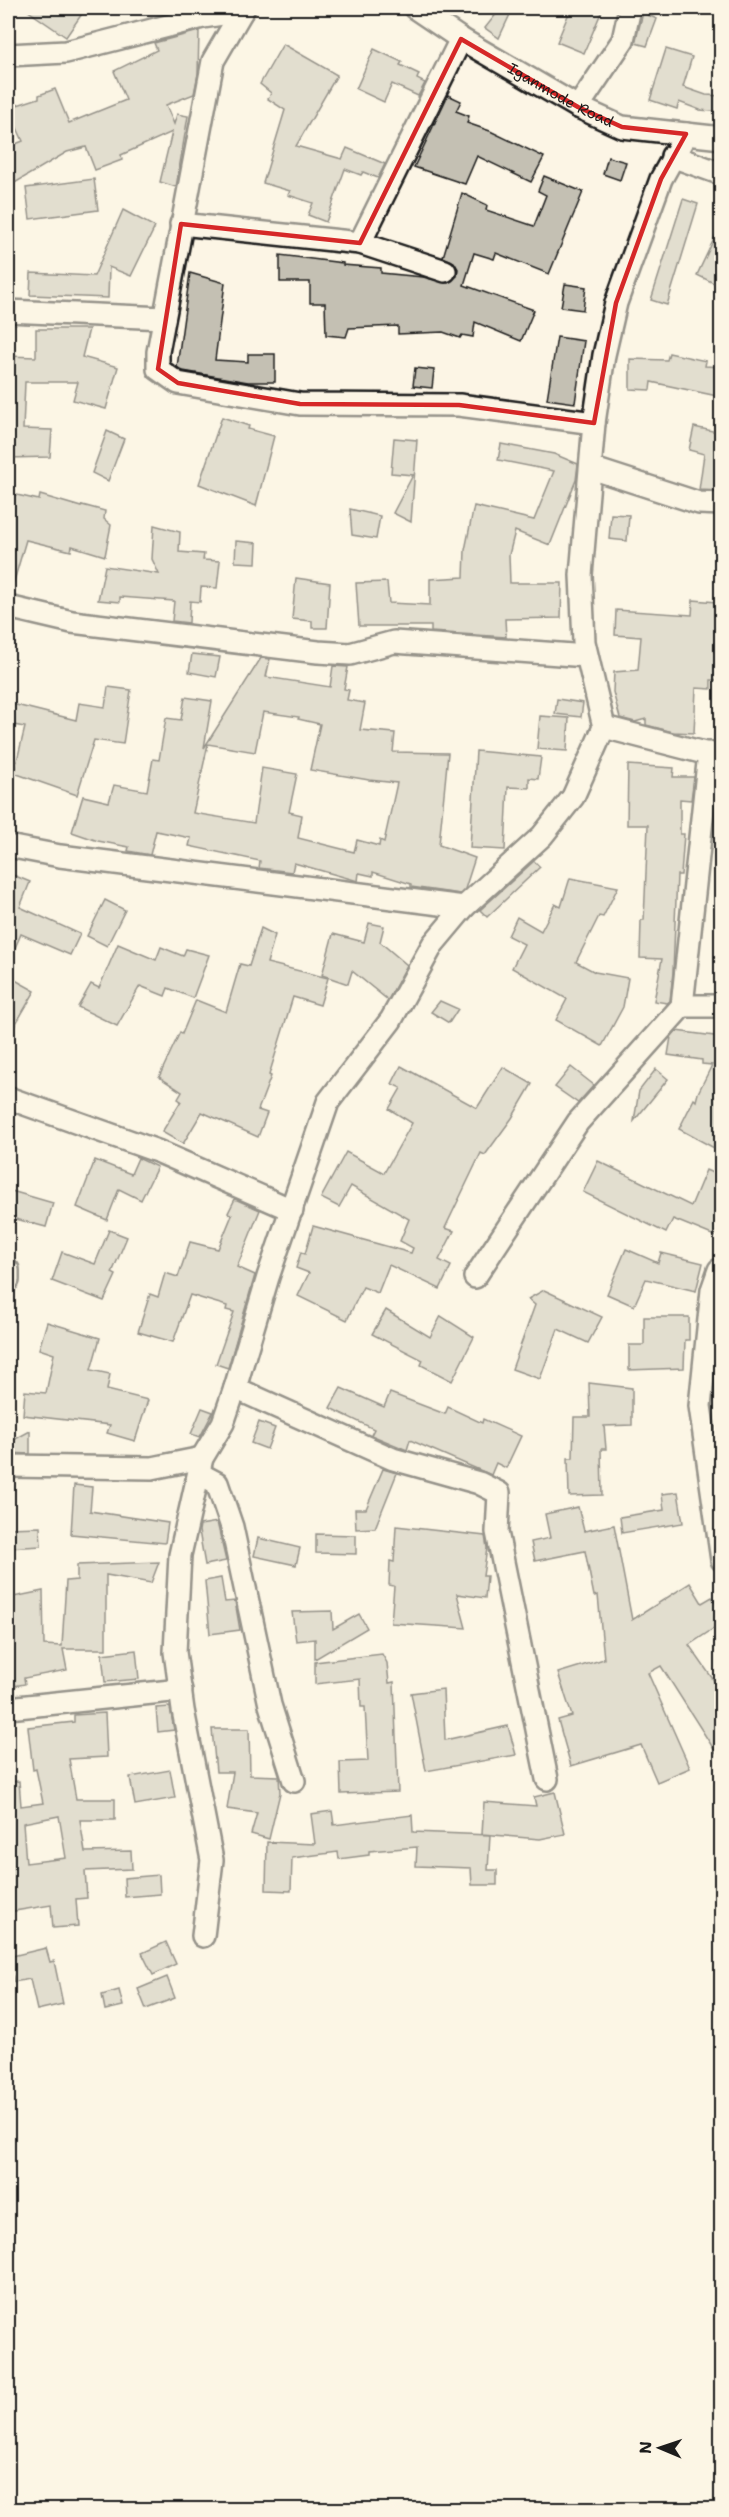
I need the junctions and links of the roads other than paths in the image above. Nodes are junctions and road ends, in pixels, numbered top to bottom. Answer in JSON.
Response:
{"nodes":[{"id":1,"x":415,"y":8,"type":"edge"},
{"id":2,"x":630,"y":8,"type":"edge"},
{"id":3,"x":243,"y":9,"type":"edge"},
{"id":4,"x":461,"y":39,"type":"junction"},
{"id":5,"x":8,"y":55,"type":"edge"},
{"id":6,"x":578,"y":107,"type":"junction"},
{"id":7,"x":686,"y":134,"type":"junction"},
{"id":8,"x":722,"y":138,"type":"edge"},
{"id":9,"x":672,"y":156,"type":"junction"},
{"id":10,"x":722,"y":174,"type":"edge"},
{"id":11,"x":181,"y":224,"type":"junction"},
{"id":12,"x":360,"y":243,"type":"junction"},
{"id":13,"x":445,"y":271,"type":"dead end"},
{"id":14,"x":8,"y":310,"type":"edge"},
{"id":15,"x":164,"y":318,"type":"junction"},
{"id":16,"x":594,"y":423,"type":"junction"},
{"id":17,"x":591,"y":468,"type":"junction"},
{"id":18,"x":722,"y":504,"type":"edge"},
{"id":19,"x":8,"y":607,"type":"edge"},
{"id":20,"x":587,"y":656,"type":"junction"},
{"id":21,"x":604,"y":728,"type":"junction"},
{"id":22,"x":715,"y":755,"type":"edge"},
{"id":23,"x":8,"y":846,"type":"edge"},
{"id":24,"x":464,"y":907,"type":"junction"},
{"id":25,"x":682,"y":1006,"type":"junction"},
{"id":26,"x":722,"y":1006,"type":"edge"},
{"id":27,"x":8,"y":1098,"type":"edge"},
{"id":28,"x":292,"y":1210,"type":"junction"},
{"id":29,"x":722,"y":1269,"type":"edge"},
{"id":30,"x":8,"y":1270,"type":"edge"},
{"id":31,"x":475,"y":1277,"type":"dead end"},
{"id":32,"x":8,"y":1280,"type":"edge"},
{"id":33,"x":235,"y":1388,"type":"junction"},
{"id":34,"x":8,"y":1466,"type":"edge"},
{"id":35,"x":201,"y":1466,"type":"junction"},
{"id":36,"x":722,"y":1560,"type":"edge"},
{"id":37,"x":181,"y":1690,"type":"junction"},
{"id":38,"x":8,"y":1708,"type":"edge"},
{"id":39,"x":547,"y":1779,"type":"dead end"},
{"id":40,"x":294,"y":1781,"type":"dead end"},
{"id":41,"x":203,"y":1936,"type":"dead end"}],
"edges":[{"from":1,"to":4,"type":"street","name":"Iganmode Road"},
{"from":2,"to":6,"type":"street"},
{"from":3,"to":5,"type":"street"},
{"from":3,"to":11,"type":"street"},
{"from":4,"to":6,"type":"street","name":"Iganmode Road"},
{"from":4,"to":12,"type":"street"},
{"from":6,"to":7,"type":"street","name":"Iganmode Road"},
{"from":7,"to":8,"type":"street","name":"Iganmode Road"},
{"from":7,"to":9,"type":"street"},
{"from":9,"to":10,"type":"street"},
{"from":9,"to":16,"type":"street"},
{"from":11,"to":12,"type":"street"},
{"from":11,"to":15,"type":"street"},
{"from":12,"to":13,"type":"street"},
{"from":14,"to":15,"type":"street"},
{"from":15,"to":16,"type":"street"},
{"from":16,"to":17,"type":"street"},
{"from":17,"to":18,"type":"street"},
{"from":17,"to":20,"type":"street"},
{"from":19,"to":20,"type":"street"},
{"from":20,"to":21,"type":"street"},
{"from":21,"to":22,"type":"street"},
{"from":21,"to":24,"type":"street"},
{"from":22,"to":25,"type":"street"},
{"from":23,"to":24,"type":"street"},
{"from":24,"to":28,"type":"street"},
{"from":25,"to":26,"type":"street"},
{"from":25,"to":31,"type":"street"},
{"from":27,"to":28,"type":"street"},
{"from":28,"to":33,"type":"street"},
{"from":29,"to":36,"type":"street"},
{"from":30,"to":32,"type":"street"},
{"from":33,"to":35,"type":"street"},
{"from":33,"to":39,"type":"street"},
{"from":34,"to":35,"type":"street"},
{"from":35,"to":37,"type":"street"},
{"from":35,"to":40,"type":"street"},
{"from":37,"to":38,"type":"street"},
{"from":37,"to":41,"type":"street"}]}
